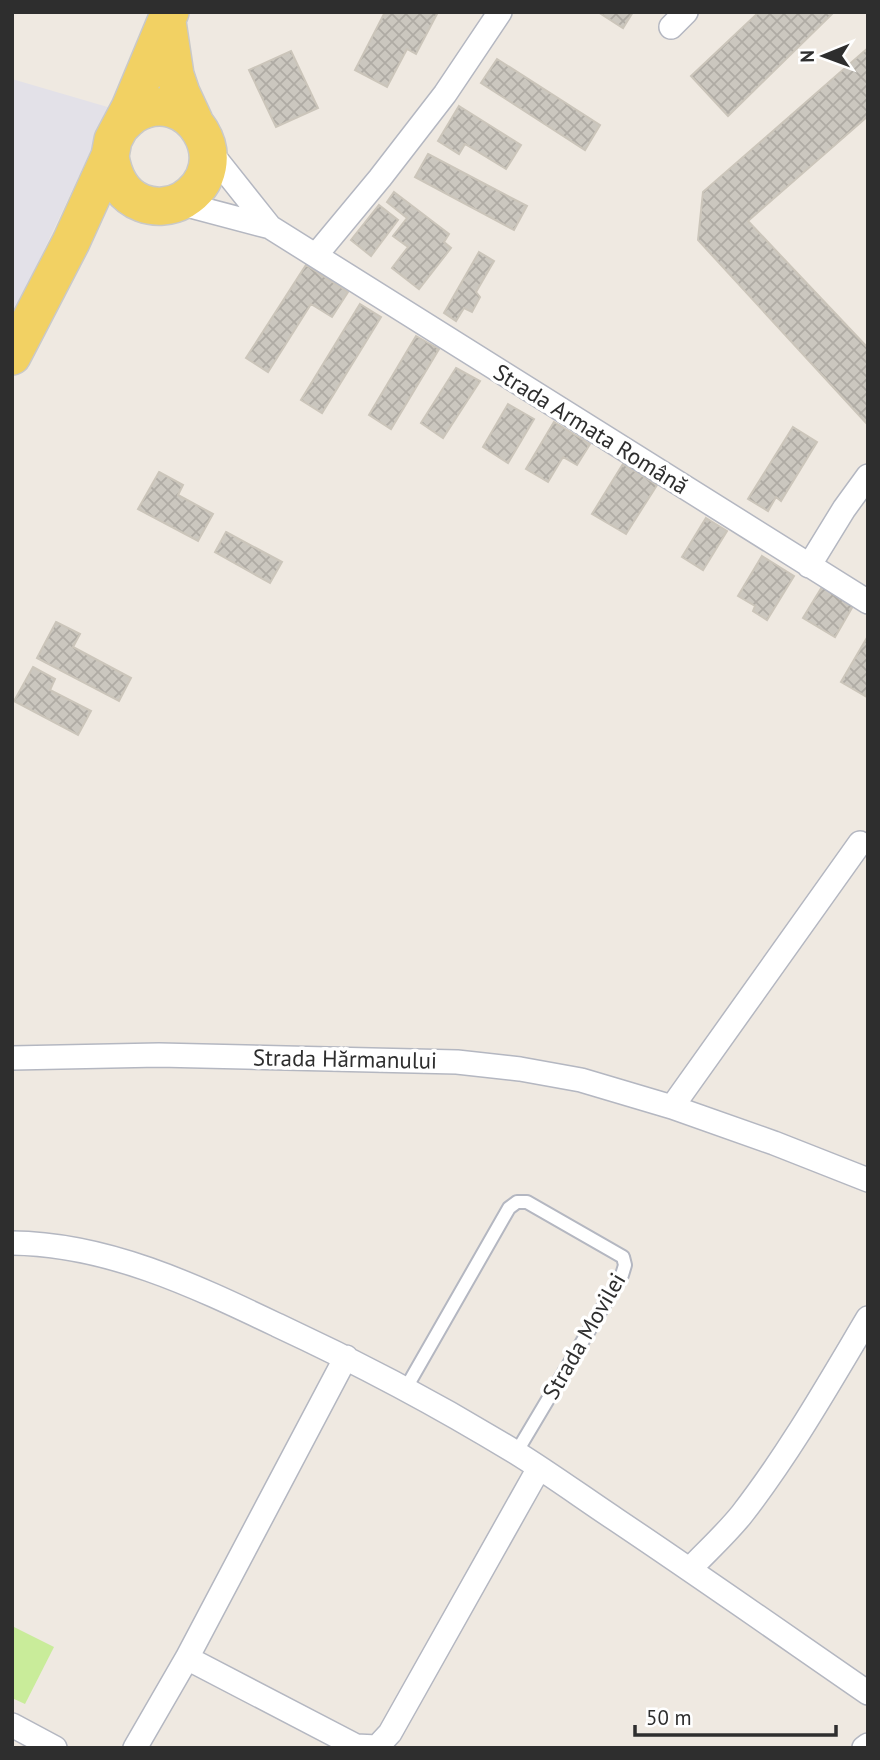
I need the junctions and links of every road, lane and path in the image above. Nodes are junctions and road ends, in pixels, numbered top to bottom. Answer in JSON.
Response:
{"nodes":[{"id":1,"x":500,"y":12,"type":"edge"},
{"id":2,"x":169,"y":16,"type":"edge"},
{"id":3,"x":201,"y":135,"type":"junction"},
{"id":4,"x":116,"y":141,"type":"junction"},
{"id":5,"x":167,"y":204,"type":"junction"},
{"id":6,"x":271,"y":227,"type":"junction"},
{"id":7,"x":71,"y":242,"type":"junction"},
{"id":8,"x":316,"y":255,"type":"junction"},
{"id":9,"x":12,"y":356,"type":"edge"},
{"id":10,"x":868,"y":476,"type":"edge"},
{"id":11,"x":809,"y":566,"type":"junction"},
{"id":12,"x":868,"y":602,"type":"edge"},
{"id":13,"x":860,"y":843,"type":"dead end"},
{"id":14,"x":12,"y":1058,"type":"edge"},
{"id":15,"x":672,"y":1107,"type":"junction"},
{"id":16,"x":868,"y":1180,"type":"edge"},
{"id":17,"x":12,"y":1243,"type":"edge"},
{"id":18,"x":868,"y":1318,"type":"edge"},
{"id":19,"x":346,"y":1357,"type":"junction"},
{"id":20,"x":406,"y":1388,"type":"junction"},
{"id":21,"x":516,"y":1453,"type":"junction"},
{"id":22,"x":540,"y":1468,"type":"junction"},
{"id":23,"x":690,"y":1569,"type":"junction"},
{"id":24,"x":187,"y":1658,"type":"junction"},
{"id":25,"x":868,"y":1693,"type":"edge"},
{"id":26,"x":12,"y":1725,"type":"edge"},
{"id":27,"x":55,"y":1748,"type":"edge"},
{"id":28,"x":135,"y":1748,"type":"edge"}],
"edges":[{"from":1,"to":8,"type":"street"},
{"from":2,"to":3,"type":"main road"},
{"from":2,"to":4,"type":"main road"},
{"from":3,"to":4,"type":"main road"},
{"from":3,"to":5,"type":"main road"},
{"from":3,"to":6,"type":"street","name":"Strada Armata Română"},
{"from":4,"to":5,"type":"main road"},
{"from":4,"to":7,"type":"main road"},
{"from":5,"to":6,"type":"street"},
{"from":5,"to":7,"type":"main road"},
{"from":6,"to":8,"type":"street","name":"Strada Armata Română"},
{"from":7,"to":9,"type":"main road"},
{"from":8,"to":11,"type":"street","name":"Strada Armata Română"},
{"from":10,"to":11,"type":"street"},
{"from":11,"to":12,"type":"street","name":"Strada Armata Română"},
{"from":13,"to":15,"type":"street"},
{"from":14,"to":15,"type":"street","name":"Strada Hărmanului"},
{"from":15,"to":16,"type":"street","name":"Strada Hărmanului"},
{"from":17,"to":19,"type":"street"},
{"from":18,"to":23,"type":"street"},
{"from":19,"to":20,"type":"street"},
{"from":19,"to":24,"type":"street"},
{"from":20,"to":21,"type":"street"},
{"from":20,"to":21,"type":"lane","name":"Strada Movilei"},
{"from":21,"to":22,"type":"street"},
{"from":22,"to":23,"type":"street"},
{"from":22,"to":24,"type":"street"},
{"from":23,"to":25,"type":"street"},
{"from":24,"to":28,"type":"street"},
{"from":26,"to":27,"type":"street"}]}
